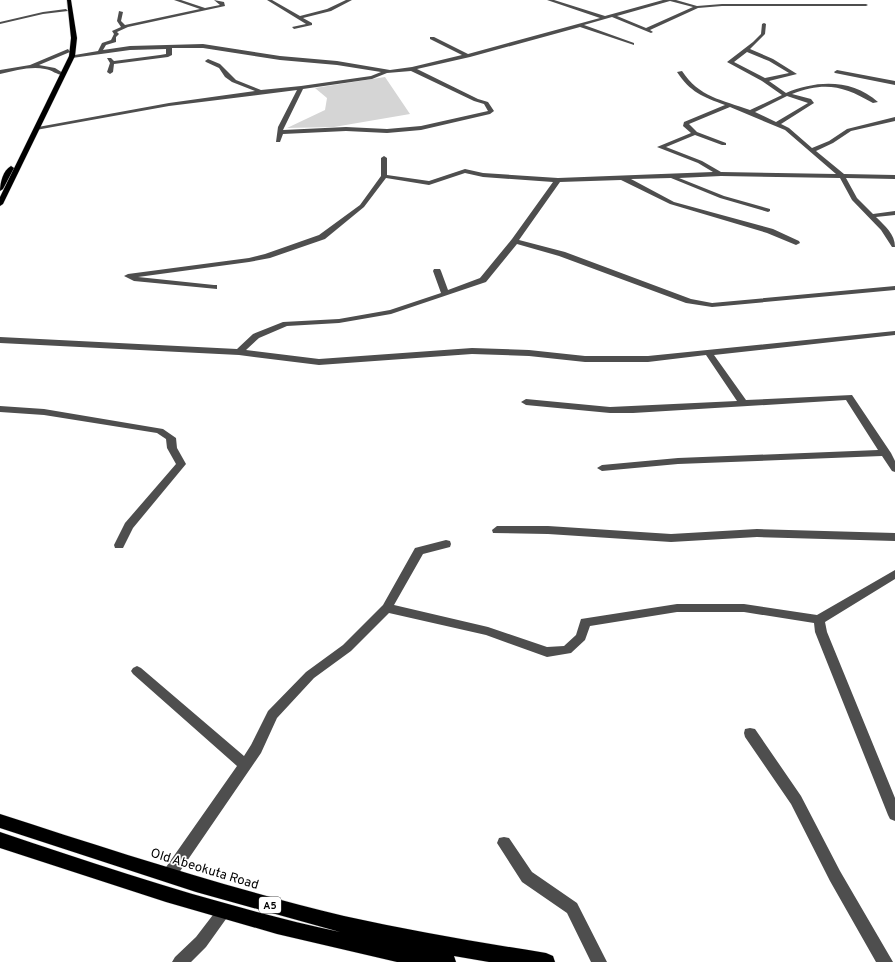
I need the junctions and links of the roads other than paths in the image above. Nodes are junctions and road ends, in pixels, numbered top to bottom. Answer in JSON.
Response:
{"nodes":[{"id":1,"x":65,"y":0,"type":"edge"},
{"id":2,"x":69,"y":0,"type":"edge"},
{"id":3,"x":176,"y":0,"type":"edge"},
{"id":4,"x":216,"y":0,"type":"edge"},
{"id":5,"x":269,"y":0,"type":"edge"},
{"id":6,"x":350,"y":0,"type":"edge"},
{"id":7,"x":549,"y":0,"type":"edge"},
{"id":8,"x":570,"y":0,"type":"edge"},
{"id":9,"x":668,"y":0,"type":"edge"},
{"id":10,"x":671,"y":0,"type":"edge"},
{"id":11,"x":834,"y":0,"type":"edge"},
{"id":12,"x":562,"y":3,"type":"junction"},
{"id":13,"x":839,"y":5,"type":"junction"},
{"id":14,"x":866,"y":5,"type":"dead end"},
{"id":15,"x":697,"y":7,"type":"junction"},
{"id":16,"x":204,"y":9,"type":"junction"},
{"id":17,"x":66,"y":10,"type":"junction"},
{"id":18,"x":121,"y":12,"type":"dead end"},
{"id":19,"x":613,"y":16,"type":"junction"},
{"id":20,"x":300,"y":17,"type":"junction"},
{"id":21,"x":606,"y":18,"type":"junction"},
{"id":22,"x":0,"y":23,"type":"edge"},
{"id":23,"x":764,"y":24,"type":"dead end"},
{"id":24,"x":123,"y":26,"type":"junction"},
{"id":25,"x":582,"y":26,"type":"junction"},
{"id":26,"x":294,"y":28,"type":"dead end"},
{"id":27,"x":645,"y":30,"type":"junction"},
{"id":28,"x":654,"y":34,"type":"dead end"},
{"id":29,"x":432,"y":38,"type":"dead end"},
{"id":30,"x":632,"y":44,"type":"dead end"},
{"id":31,"x":169,"y":46,"type":"junction"},
{"id":32,"x":747,"y":50,"type":"junction"},
{"id":33,"x":101,"y":52,"type":"junction"},
{"id":34,"x":70,"y":54,"type":"junction"},
{"id":35,"x":468,"y":56,"type":"junction"},
{"id":36,"x":208,"y":61,"type":"dead end"},
{"id":37,"x":113,"y":63,"type":"junction"},
{"id":38,"x":31,"y":66,"type":"junction"},
{"id":39,"x":412,"y":69,"type":"junction"},
{"id":40,"x":0,"y":72,"type":"edge"},
{"id":41,"x":110,"y":72,"type":"dead end"},
{"id":42,"x":386,"y":72,"type":"junction"},
{"id":43,"x":680,"y":72,"type":"dead end"},
{"id":44,"x":837,"y":72,"type":"dead end"},
{"id":45,"x":61,"y":74,"type":"junction"},
{"id":46,"x":764,"y":80,"type":"junction"},
{"id":47,"x":895,"y":84,"type":"edge"},
{"id":48,"x":301,"y":88,"type":"junction"},
{"id":49,"x":260,"y":92,"type":"junction"},
{"id":50,"x":788,"y":95,"type":"junction"},
{"id":51,"x":875,"y":102,"type":"dead end"},
{"id":52,"x":730,"y":105,"type":"junction"},
{"id":53,"x":750,"y":112,"type":"junction"},
{"id":54,"x":895,"y":119,"type":"edge"},
{"id":55,"x":777,"y":124,"type":"junction"},
{"id":56,"x":38,"y":129,"type":"junction"},
{"id":57,"x":280,"y":132,"type":"junction"},
{"id":58,"x":695,"y":133,"type":"junction"},
{"id":59,"x":278,"y":141,"type":"dead end"},
{"id":60,"x":724,"y":144,"type":"dead end"},
{"id":61,"x":812,"y":150,"type":"junction"},
{"id":62,"x":384,"y":158,"type":"dead end"},
{"id":63,"x":721,"y":174,"type":"junction"},
{"id":64,"x":672,"y":175,"type":"junction"},
{"id":65,"x":384,"y":176,"type":"junction"},
{"id":66,"x":842,"y":176,"type":"junction"},
{"id":67,"x":621,"y":177,"type":"junction"},
{"id":68,"x":895,"y":177,"type":"edge"},
{"id":69,"x":558,"y":180,"type":"junction"},
{"id":70,"x":0,"y":189,"type":"edge"},
{"id":71,"x":0,"y":204,"type":"edge"},
{"id":72,"x":768,"y":210,"type":"dead end"},
{"id":73,"x":895,"y":213,"type":"edge"},
{"id":74,"x":871,"y":216,"type":"junction"},
{"id":75,"x":515,"y":241,"type":"junction"},
{"id":76,"x":796,"y":243,"type":"dead end"},
{"id":77,"x":895,"y":244,"type":"edge"},
{"id":78,"x":437,"y":271,"type":"dead end"},
{"id":79,"x":214,"y":286,"type":"dead end"},
{"id":80,"x":895,"y":288,"type":"edge"},
{"id":81,"x":445,"y":294,"type":"junction"},
{"id":82,"x":895,"y":333,"type":"edge"},
{"id":83,"x":0,"y":340,"type":"edge"},
{"id":84,"x":239,"y":352,"type":"junction"},
{"id":85,"x":709,"y":354,"type":"junction"},
{"id":86,"x":526,"y":402,"type":"dead end"},
{"id":87,"x":743,"y":403,"type":"junction"},
{"id":88,"x":0,"y":409,"type":"edge"},
{"id":89,"x":886,"y":453,"type":"junction"},
{"id":90,"x":602,"y":468,"type":"dead end"},
{"id":91,"x":895,"y":469,"type":"edge"},
{"id":92,"x":497,"y":530,"type":"dead end"},
{"id":93,"x":895,"y":537,"type":"edge"},
{"id":94,"x":446,"y":544,"type":"dead end"},
{"id":95,"x":119,"y":545,"type":"dead end"},
{"id":96,"x":895,"y":574,"type":"edge"},
{"id":97,"x":387,"y":608,"type":"junction"},
{"id":98,"x":819,"y":620,"type":"junction"},
{"id":99,"x":137,"y":671,"type":"dead end"},
{"id":100,"x":750,"y":733,"type":"dead end"},
{"id":101,"x":244,"y":764,"type":"junction"},
{"id":102,"x":895,"y":815,"type":"edge"},
{"id":103,"x":0,"y":821,"type":"edge"},
{"id":104,"x":0,"y":840,"type":"edge"},
{"id":105,"x":504,"y":843,"type":"dead end"},
{"id":106,"x":169,"y":875,"type":"junction"},
{"id":107,"x":224,"y":912,"type":"junction"},
{"id":108,"x":180,"y":962,"type":"edge"},
{"id":109,"x":447,"y":962,"type":"edge"},
{"id":110,"x":546,"y":962,"type":"edge"},
{"id":111,"x":598,"y":962,"type":"edge"},
{"id":112,"x":885,"y":962,"type":"edge"}],
"edges":[{"from":1,"to":17,"type":"main road"},
{"from":2,"to":34,"type":"main road"},
{"from":3,"to":16,"type":"street"},
{"from":4,"to":16,"type":"street"},
{"from":5,"to":20,"type":"street"},
{"from":6,"to":20,"type":"street"},
{"from":7,"to":12,"type":"street"},
{"from":8,"to":12,"type":"street"},
{"from":9,"to":19,"type":"street"},
{"from":10,"to":15,"type":"street"},
{"from":11,"to":13,"type":"street"},
{"from":12,"to":21,"type":"street"},
{"from":13,"to":14,"type":"street"},
{"from":13,"to":15,"type":"street"},
{"from":15,"to":27,"type":"street"},
{"from":16,"to":24,"type":"street"},
{"from":17,"to":22,"type":"street"},
{"from":17,"to":34,"type":"main road"},
{"from":18,"to":24,"type":"street"},
{"from":19,"to":21,"type":"street"},
{"from":19,"to":27,"type":"street"},
{"from":20,"to":26,"type":"street"},
{"from":21,"to":25,"type":"street"},
{"from":23,"to":32,"type":"street"},
{"from":24,"to":33,"type":"street"},
{"from":25,"to":30,"type":"street"},
{"from":25,"to":35,"type":"street"},
{"from":27,"to":28,"type":"street"},
{"from":29,"to":35,"type":"street"},
{"from":31,"to":33,"type":"street"},
{"from":31,"to":37,"type":"street"},
{"from":31,"to":42,"type":"street"},
{"from":32,"to":46,"type":"street"},
{"from":32,"to":46,"type":"street"},
{"from":33,"to":34,"type":"street"},
{"from":33,"to":37,"type":"street"},
{"from":34,"to":38,"type":"street"},
{"from":34,"to":45,"type":"main road"},
{"from":34,"to":56,"type":"main road"},
{"from":35,"to":39,"type":"street"},
{"from":36,"to":49,"type":"street"},
{"from":37,"to":41,"type":"street"},
{"from":38,"to":40,"type":"street"},
{"from":38,"to":45,"type":"street"},
{"from":39,"to":42,"type":"street"},
{"from":39,"to":57,"type":"street"},
{"from":42,"to":48,"type":"street"},
{"from":43,"to":52,"type":"street"},
{"from":44,"to":47,"type":"street"},
{"from":45,"to":70,"type":"main road"},
{"from":46,"to":50,"type":"street"},
{"from":48,"to":49,"type":"street"},
{"from":48,"to":57,"type":"street"},
{"from":49,"to":56,"type":"street"},
{"from":50,"to":51,"type":"street"},
{"from":50,"to":53,"type":"street"},
{"from":50,"to":55,"type":"street"},
{"from":52,"to":53,"type":"street"},
{"from":52,"to":58,"type":"street"},
{"from":53,"to":55,"type":"street"},
{"from":54,"to":61,"type":"street"},
{"from":55,"to":61,"type":"street"},
{"from":56,"to":71,"type":"main road"},
{"from":57,"to":59,"type":"street"},
{"from":58,"to":60,"type":"street"},
{"from":58,"to":63,"type":"street"},
{"from":61,"to":66,"type":"street"},
{"from":62,"to":65,"type":"street"},
{"from":63,"to":64,"type":"street"},
{"from":63,"to":66,"type":"street"},
{"from":64,"to":67,"type":"street"},
{"from":64,"to":72,"type":"street"},
{"from":65,"to":69,"type":"street"},
{"from":65,"to":79,"type":"street"},
{"from":66,"to":68,"type":"street"},
{"from":66,"to":74,"type":"street"},
{"from":67,"to":69,"type":"street"},
{"from":67,"to":76,"type":"street"},
{"from":69,"to":75,"type":"street"},
{"from":73,"to":74,"type":"street"},
{"from":74,"to":77,"type":"street"},
{"from":75,"to":80,"type":"street"},
{"from":75,"to":81,"type":"street"},
{"from":78,"to":81,"type":"street"},
{"from":81,"to":84,"type":"street"},
{"from":82,"to":85,"type":"street"},
{"from":83,"to":84,"type":"street"},
{"from":84,"to":85,"type":"street"},
{"from":85,"to":87,"type":"street"},
{"from":86,"to":87,"type":"street"},
{"from":87,"to":89,"type":"street"},
{"from":88,"to":95,"type":"street"},
{"from":89,"to":90,"type":"street"},
{"from":89,"to":91,"type":"street"},
{"from":92,"to":93,"type":"street"},
{"from":94,"to":97,"type":"street"},
{"from":96,"to":98,"type":"street"},
{"from":97,"to":98,"type":"street"},
{"from":97,"to":101,"type":"street"},
{"from":98,"to":102,"type":"street"},
{"from":99,"to":101,"type":"street"},
{"from":100,"to":112,"type":"street"},
{"from":101,"to":106,"type":"street"},
{"from":103,"to":106,"type":"highway","name":"Old Abeokuta Road","number":"A5"},
{"from":104,"to":107,"type":"highway","number":"A5"},
{"from":105,"to":111,"type":"street"},
{"from":106,"to":110,"type":"highway","name":"Old Abeokuta Road","number":"A5"},
{"from":107,"to":108,"type":"street"},
{"from":107,"to":109,"type":"highway","number":"A5"}]}
